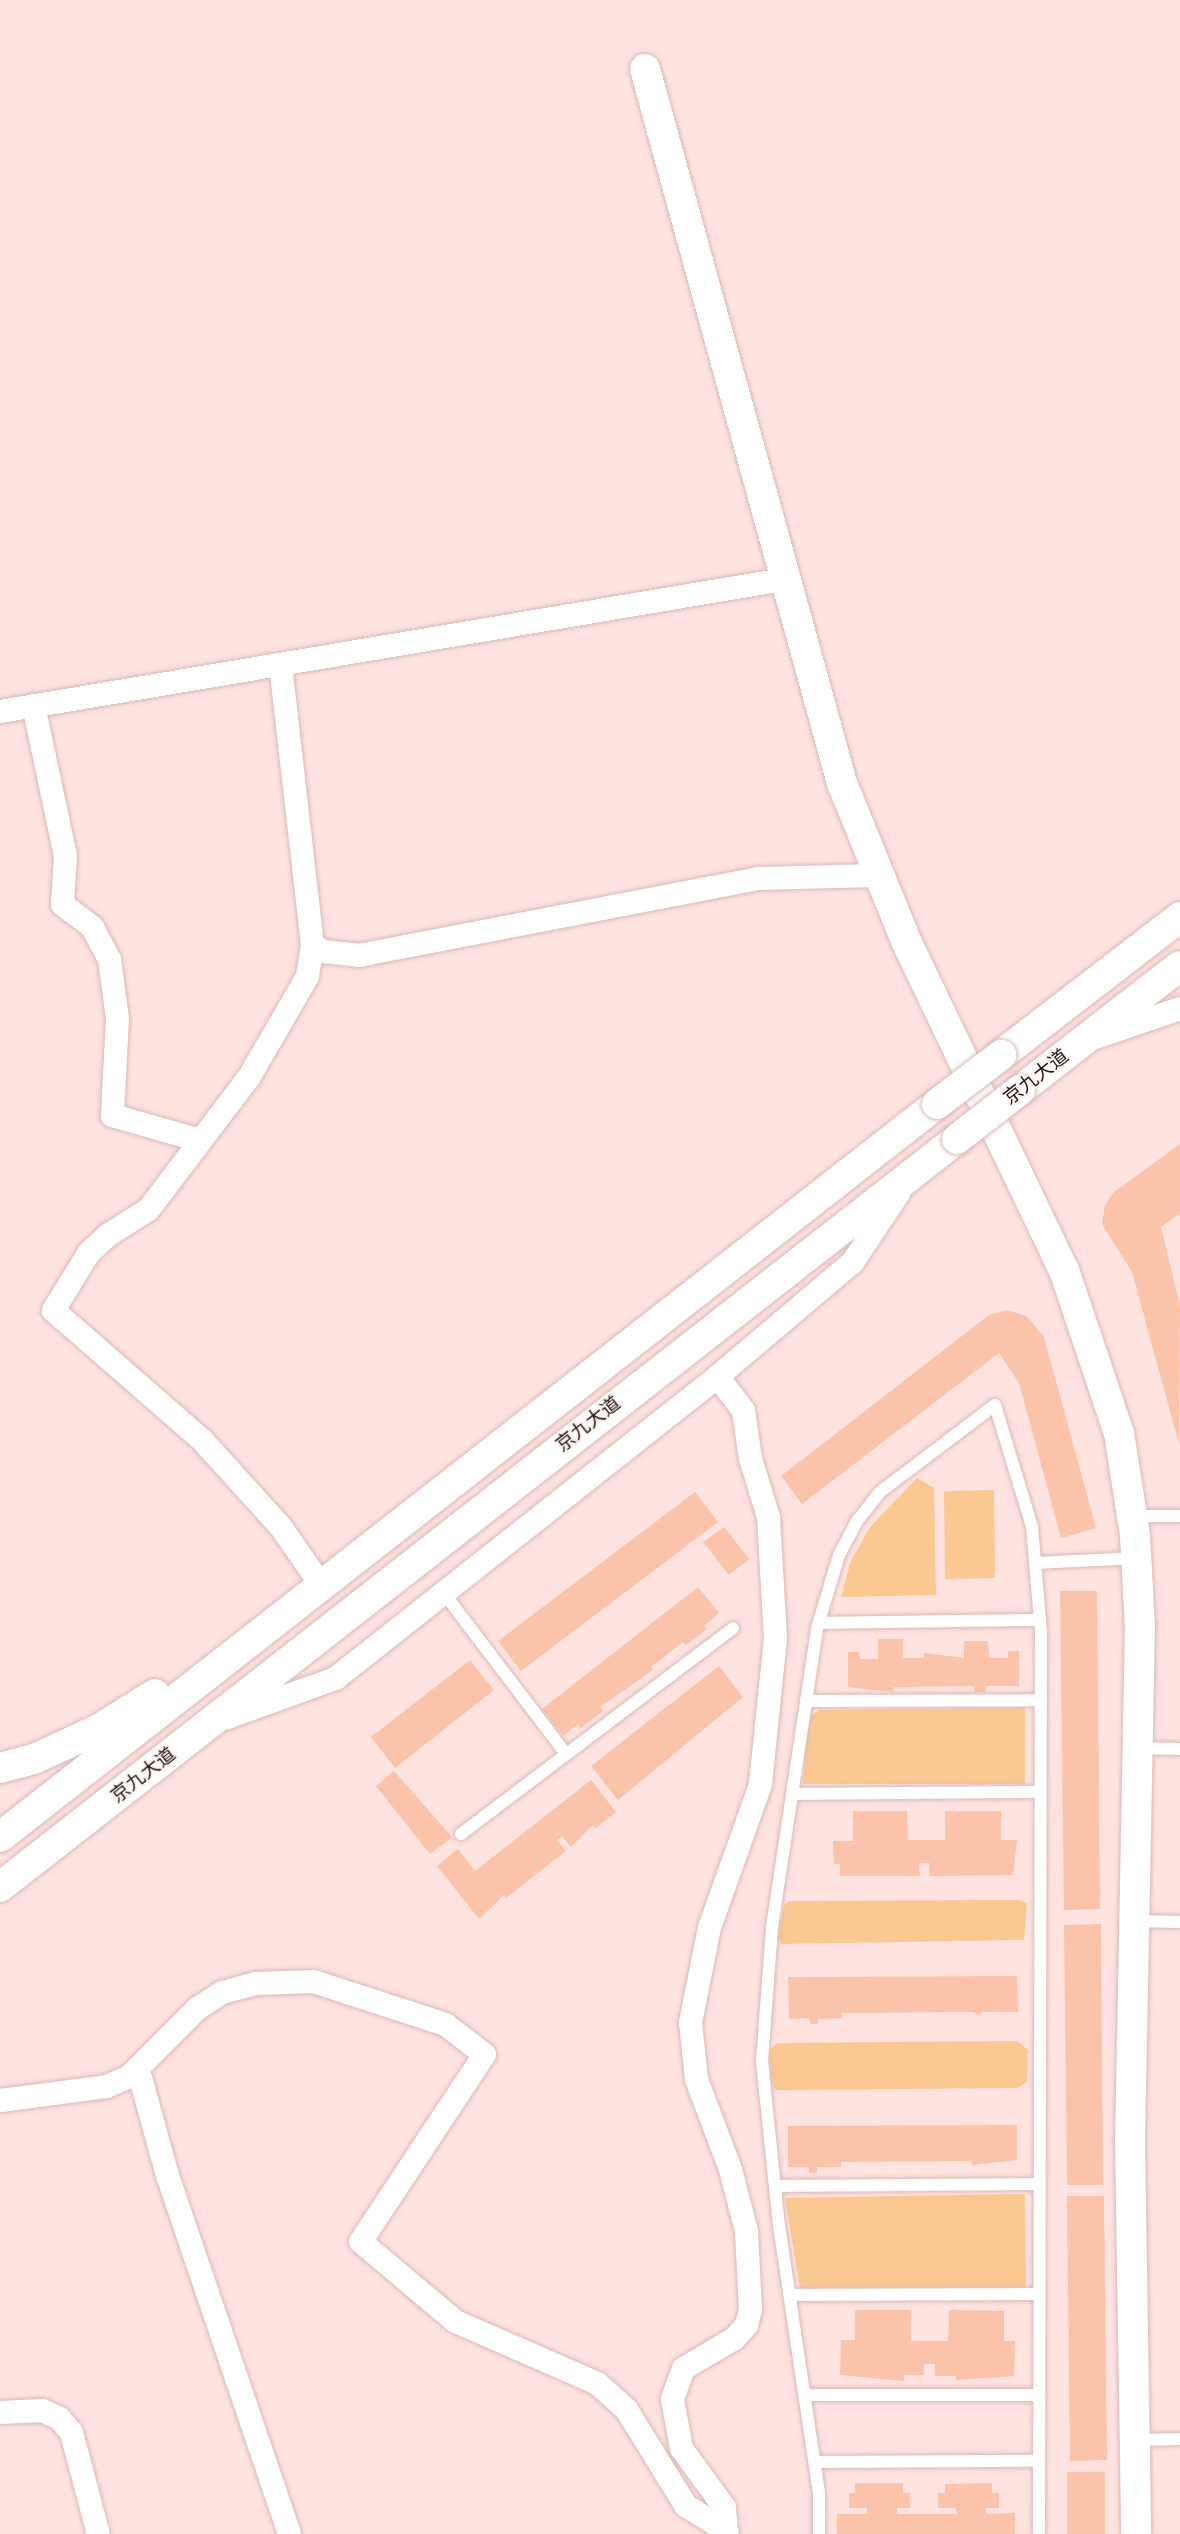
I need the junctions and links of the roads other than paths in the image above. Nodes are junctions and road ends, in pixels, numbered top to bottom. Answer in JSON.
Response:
{"nodes":[{"id":1,"x":645,"y":69,"type":"dead end"},
{"id":2,"x":783,"y":579,"type":"junction"},
{"id":3,"x":280,"y":664,"type":"junction"},
{"id":4,"x":33,"y":705,"type":"junction"},
{"id":5,"x":0,"y":711,"type":"edge"},
{"id":6,"x":878,"y":875,"type":"junction"},
{"id":7,"x":1180,"y":917,"type":"edge"},
{"id":8,"x":312,"y":944,"type":"junction"},
{"id":9,"x":1180,"y":966,"type":"edge"},
{"id":10,"x":1180,"y":1008,"type":"edge"},
{"id":11,"x":1085,"y":1040,"type":"junction"},
{"id":12,"x":200,"y":1140,"type":"junction"},
{"id":13,"x":911,"y":1174,"type":"junction"},
{"id":14,"x":717,"y":1376,"type":"junction"},
{"id":15,"x":1133,"y":1516,"type":"junction"},
{"id":16,"x":1180,"y":1516,"type":"edge"},
{"id":17,"x":1137,"y":1558,"type":"junction"},
{"id":18,"x":1036,"y":1563,"type":"junction"},
{"id":19,"x":321,"y":1585,"type":"junction"},
{"id":20,"x":443,"y":1592,"type":"junction"},
{"id":21,"x":1040,"y":1620,"type":"junction"},
{"id":22,"x":819,"y":1623,"type":"junction"},
{"id":23,"x":269,"y":1625,"type":"junction"},
{"id":24,"x":733,"y":1628,"type":"dead end"},
{"id":25,"x":1041,"y":1700,"type":"junction"},
{"id":26,"x":806,"y":1702,"type":"junction"},
{"id":27,"x":208,"y":1724,"type":"junction"},
{"id":28,"x":1138,"y":1748,"type":"junction"},
{"id":29,"x":1180,"y":1749,"type":"edge"},
{"id":30,"x":566,"y":1754,"type":"junction"},
{"id":31,"x":0,"y":1768,"type":"edge"},
{"id":32,"x":1040,"y":1792,"type":"junction"},
{"id":33,"x":792,"y":1794,"type":"junction"},
{"id":34,"x":461,"y":1833,"type":"dead end"},
{"id":35,"x":0,"y":1837,"type":"edge"},
{"id":36,"x":50,"y":1848,"type":"junction"},
{"id":37,"x":0,"y":1887,"type":"edge"},
{"id":38,"x":0,"y":1909,"type":"edge"},
{"id":39,"x":1134,"y":1921,"type":"junction"},
{"id":40,"x":1180,"y":1922,"type":"edge"},
{"id":41,"x":138,"y":2070,"type":"junction"},
{"id":42,"x":0,"y":2100,"type":"edge"},
{"id":43,"x":1040,"y":2184,"type":"junction"},
{"id":44,"x":775,"y":2186,"type":"junction"},
{"id":45,"x":1040,"y":2294,"type":"junction"},
{"id":46,"x":790,"y":2295,"type":"junction"},
{"id":47,"x":805,"y":2395,"type":"junction"},
{"id":48,"x":1039,"y":2395,"type":"junction"},
{"id":49,"x":0,"y":2412,"type":"edge"},
{"id":50,"x":1180,"y":2439,"type":"edge"},
{"id":51,"x":1135,"y":2440,"type":"junction"},
{"id":52,"x":815,"y":2462,"type":"junction"},
{"id":53,"x":1039,"y":2462,"type":"junction"},
{"id":54,"x":727,"y":2532,"type":"edge"},
{"id":55,"x":97,"y":2534,"type":"edge"},
{"id":56,"x":289,"y":2534,"type":"edge"},
{"id":57,"x":818,"y":2534,"type":"edge"},
{"id":58,"x":1039,"y":2534,"type":"edge"},
{"id":59,"x":1136,"y":2534,"type":"edge"}],
"edges":[{"from":1,"to":2,"type":"street"},
{"from":2,"to":3,"type":"street"},
{"from":2,"to":6,"type":"street"},
{"from":3,"to":4,"type":"street"},
{"from":3,"to":8,"type":"street"},
{"from":4,"to":5,"type":"street"},
{"from":4,"to":12,"type":"street"},
{"from":6,"to":8,"type":"street"},
{"from":6,"to":15,"type":"street"},
{"from":7,"to":19,"type":"street","name":"京九大道","bridge":true},
{"from":8,"to":12,"type":"street"},
{"from":9,"to":11,"type":"street","name":"京九大道"},
{"from":10,"to":11,"type":"street"},
{"from":11,"to":13,"type":"street","name":"京九大道","bridge":true},
{"from":12,"to":19,"type":"street"},
{"from":13,"to":14,"type":"street"},
{"from":13,"to":27,"type":"street","name":"京九大道"},
{"from":14,"to":20,"type":"street"},
{"from":14,"to":54,"type":"street"},
{"from":15,"to":16,"type":"lane"},
{"from":15,"to":17,"type":"street"},
{"from":17,"to":18,"type":"lane"},
{"from":17,"to":28,"type":"street"},
{"from":18,"to":21,"type":"lane"},
{"from":18,"to":22,"type":"lane"},
{"from":19,"to":23,"type":"street","name":"京九大道"},
{"from":20,"to":27,"type":"street"},
{"from":20,"to":30,"type":"lane"},
{"from":21,"to":22,"type":"lane"},
{"from":21,"to":25,"type":"lane"},
{"from":22,"to":26,"type":"lane"},
{"from":23,"to":31,"type":"street"},
{"from":23,"to":35,"type":"street","name":"京九大道"},
{"from":24,"to":30,"type":"lane"},
{"from":25,"to":26,"type":"lane"},
{"from":25,"to":32,"type":"lane"},
{"from":26,"to":33,"type":"lane"},
{"from":27,"to":36,"type":"street","name":"京九大道"},
{"from":28,"to":29,"type":"lane"},
{"from":28,"to":39,"type":"street"},
{"from":30,"to":34,"type":"lane"},
{"from":32,"to":33,"type":"lane"},
{"from":32,"to":43,"type":"lane"},
{"from":33,"to":44,"type":"lane"},
{"from":36,"to":37,"type":"street","name":"京九大道"},
{"from":36,"to":38,"type":"street"},
{"from":39,"to":40,"type":"lane"},
{"from":39,"to":51,"type":"street"},
{"from":41,"to":42,"type":"street"},
{"from":41,"to":54,"type":"street"},
{"from":41,"to":56,"type":"street"},
{"from":43,"to":44,"type":"lane"},
{"from":43,"to":45,"type":"lane"},
{"from":44,"to":46,"type":"lane"},
{"from":45,"to":46,"type":"lane"},
{"from":45,"to":48,"type":"lane"},
{"from":46,"to":47,"type":"lane"},
{"from":47,"to":48,"type":"lane"},
{"from":47,"to":52,"type":"lane"},
{"from":48,"to":53,"type":"lane"},
{"from":49,"to":55,"type":"street"},
{"from":50,"to":51,"type":"lane"},
{"from":51,"to":59,"type":"street"},
{"from":52,"to":53,"type":"lane"},
{"from":52,"to":57,"type":"lane"},
{"from":53,"to":58,"type":"lane"}]}
